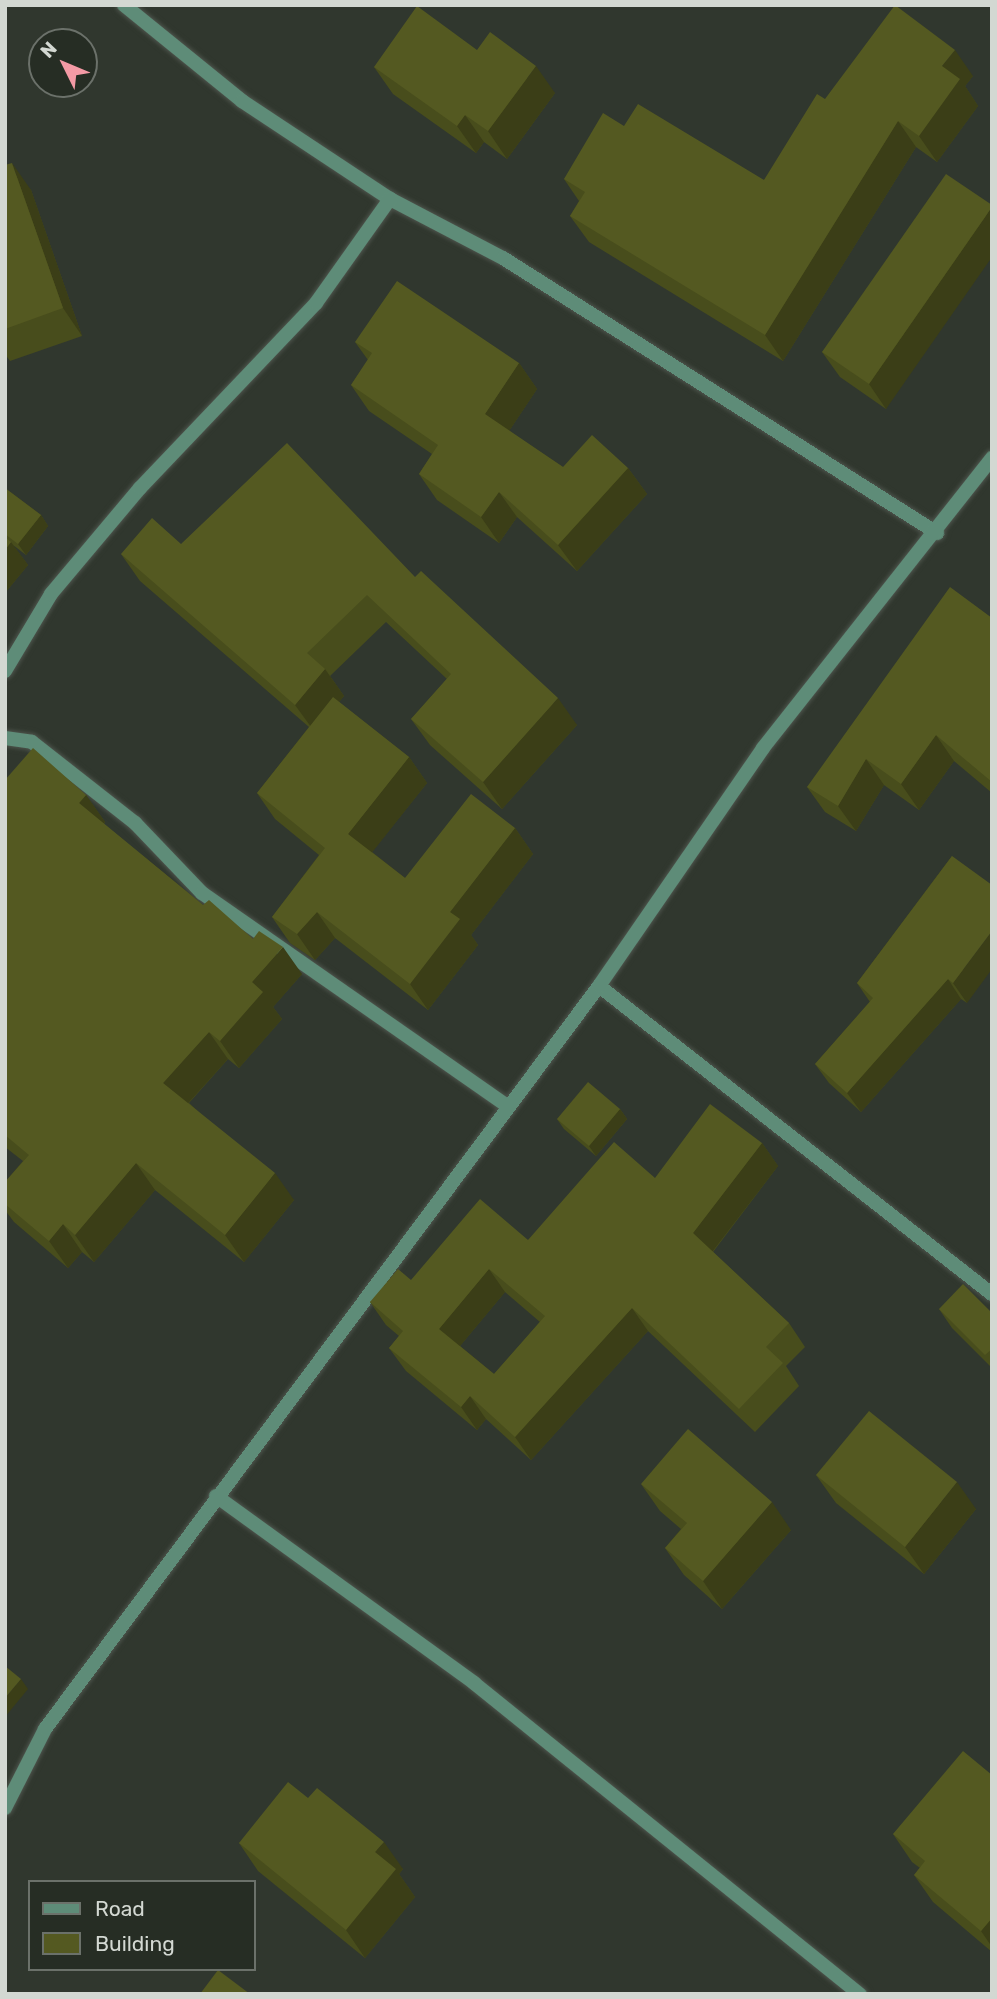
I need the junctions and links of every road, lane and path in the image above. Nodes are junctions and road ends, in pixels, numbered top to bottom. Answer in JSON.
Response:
{"nodes":[{"id":1,"x":124,"y":5,"type":"edge"},
{"id":2,"x":390,"y":199,"type":"junction"},
{"id":3,"x":992,"y":458,"type":"edge"},
{"id":4,"x":937,"y":533,"type":"junction"},
{"id":5,"x":5,"y":671,"type":"edge"},
{"id":6,"x":5,"y":738,"type":"edge"},
{"id":7,"x":599,"y":986,"type":"junction"},
{"id":8,"x":505,"y":1104,"type":"junction"},
{"id":9,"x":992,"y":1294,"type":"edge"},
{"id":10,"x":216,"y":1496,"type":"junction"},
{"id":11,"x":5,"y":1808,"type":"edge"},
{"id":12,"x":860,"y":1994,"type":"edge"}],
"edges":[{"from":1,"to":2,"type":"street"},
{"from":2,"to":4,"type":"street"},
{"from":2,"to":5,"type":"street"},
{"from":3,"to":4,"type":"street"},
{"from":4,"to":7,"type":"street"},
{"from":6,"to":8,"type":"street"},
{"from":7,"to":8,"type":"street"},
{"from":7,"to":9,"type":"street"},
{"from":8,"to":10,"type":"street"},
{"from":10,"to":11,"type":"street"},
{"from":10,"to":12,"type":"street"}]}
